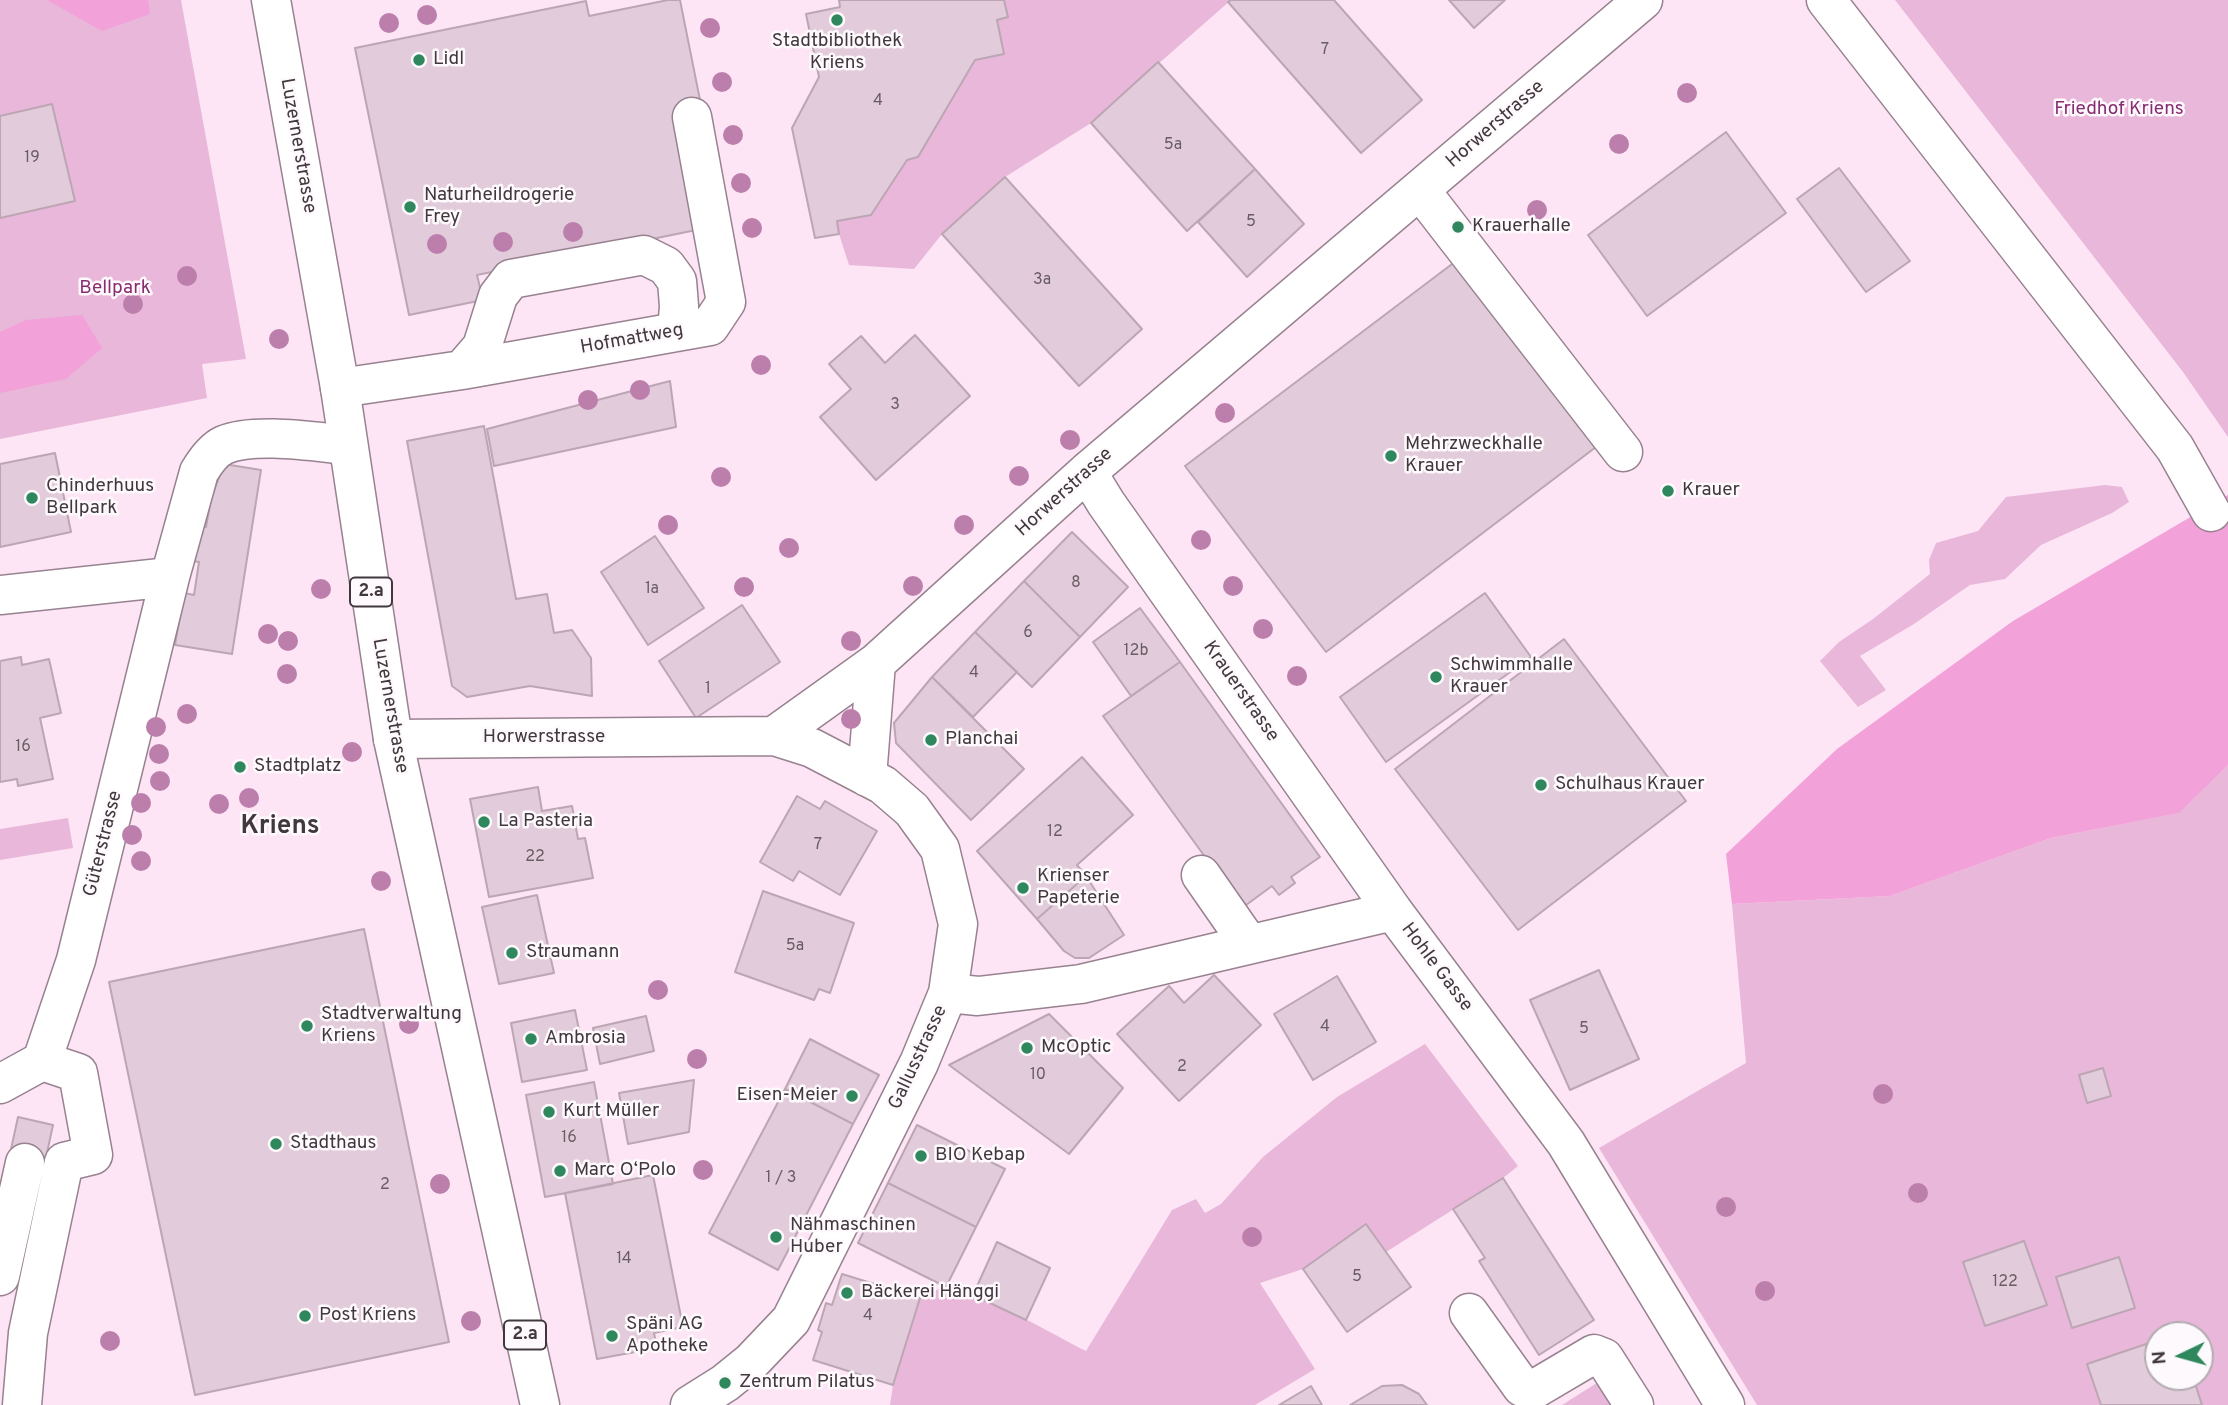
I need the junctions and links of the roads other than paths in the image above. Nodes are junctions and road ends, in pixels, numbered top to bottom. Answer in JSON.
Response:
{"nodes":[{"id":1,"x":271,"y":0,"type":"edge"},
{"id":2,"x":1643,"y":0,"type":"edge"},
{"id":3,"x":1826,"y":0,"type":"edge"},
{"id":4,"x":692,"y":117,"type":"dead end"},
{"id":5,"x":1420,"y":190,"type":"junction"},
{"id":6,"x":677,"y":332,"type":"junction"},
{"id":7,"x":461,"y":369,"type":"junction"},
{"id":8,"x":340,"y":388,"type":"junction"},
{"id":9,"x":348,"y":445,"type":"junction"},
{"id":10,"x":1623,"y":452,"type":"dead end"},
{"id":11,"x":1087,"y":472,"type":"junction"},
{"id":12,"x":2211,"y":512,"type":"dead end"},
{"id":13,"x":170,"y":578,"type":"junction"},
{"id":14,"x":0,"y":595,"type":"edge"},
{"id":15,"x":876,"y":663,"type":"junction"},
{"id":16,"x":774,"y":736,"type":"junction"},
{"id":17,"x":393,"y":739,"type":"junction"},
{"id":18,"x":867,"y":777,"type":"junction"},
{"id":19,"x":1201,"y":875,"type":"dead end"},
{"id":20,"x":1393,"y":911,"type":"junction"},
{"id":21,"x":1249,"y":944,"type":"junction"},
{"id":22,"x":948,"y":993,"type":"junction"},
{"id":23,"x":42,"y":1061,"type":"junction"},
{"id":24,"x":0,"y":1084,"type":"edge"},
{"id":25,"x":25,"y":1163,"type":"dead end"},
{"id":26,"x":0,"y":1276,"type":"edge"},
{"id":27,"x":1469,"y":1313,"type":"dead end"},
{"id":28,"x":22,"y":1405,"type":"edge"},
{"id":29,"x":540,"y":1405,"type":"edge"},
{"id":30,"x":690,"y":1405,"type":"edge"},
{"id":31,"x":1634,"y":1405,"type":"edge"},
{"id":32,"x":1725,"y":1405,"type":"edge"}],
"edges":[{"from":1,"to":8,"type":"street","name":"Luzernerstrasse","number":"2.a"},
{"from":2,"to":5,"type":"street","name":"Horwerstrasse"},
{"from":3,"to":12,"type":"street"},
{"from":4,"to":6,"type":"street","name":"Hofmattweg"},
{"from":5,"to":10,"type":"street"},
{"from":5,"to":11,"type":"street","name":"Horwerstrasse"},
{"from":6,"to":7,"type":"street","name":"Hofmattweg"},
{"from":6,"to":7,"type":"street"},
{"from":7,"to":8,"type":"street","name":"Hofmattweg"},
{"from":8,"to":9,"type":"street","name":"Luzernerstrasse","number":"2.a"},
{"from":9,"to":13,"type":"street","name":"Güterstrasse"},
{"from":9,"to":17,"type":"street","name":"Luzernerstrasse","number":"2.a"},
{"from":11,"to":15,"type":"street","name":"Horwerstrasse"},
{"from":11,"to":20,"type":"street","name":"Krauerstrasse"},
{"from":13,"to":14,"type":"street"},
{"from":13,"to":23,"type":"street","name":"Güterstrasse"},
{"from":15,"to":16,"type":"street","name":"Horwerstrasse"},
{"from":15,"to":18,"type":"street"},
{"from":16,"to":17,"type":"street","name":"Horwerstrasse"},
{"from":16,"to":18,"type":"street","name":"Gallusstrasse"},
{"from":17,"to":29,"type":"street","name":"Luzernerstrasse","number":"2.a"},
{"from":18,"to":22,"type":"street","name":"Gallusstrasse"},
{"from":19,"to":21,"type":"street"},
{"from":20,"to":21,"type":"street","name":"Hohle Gasse"},
{"from":20,"to":32,"type":"street","name":"Hohle Gasse"},
{"from":21,"to":22,"type":"street","name":"Hohle Gasse"},
{"from":22,"to":30,"type":"street","name":"Gallusstrasse"},
{"from":23,"to":24,"type":"street"},
{"from":23,"to":28,"type":"street"},
{"from":25,"to":26,"type":"street"},
{"from":27,"to":31,"type":"street"}]}
